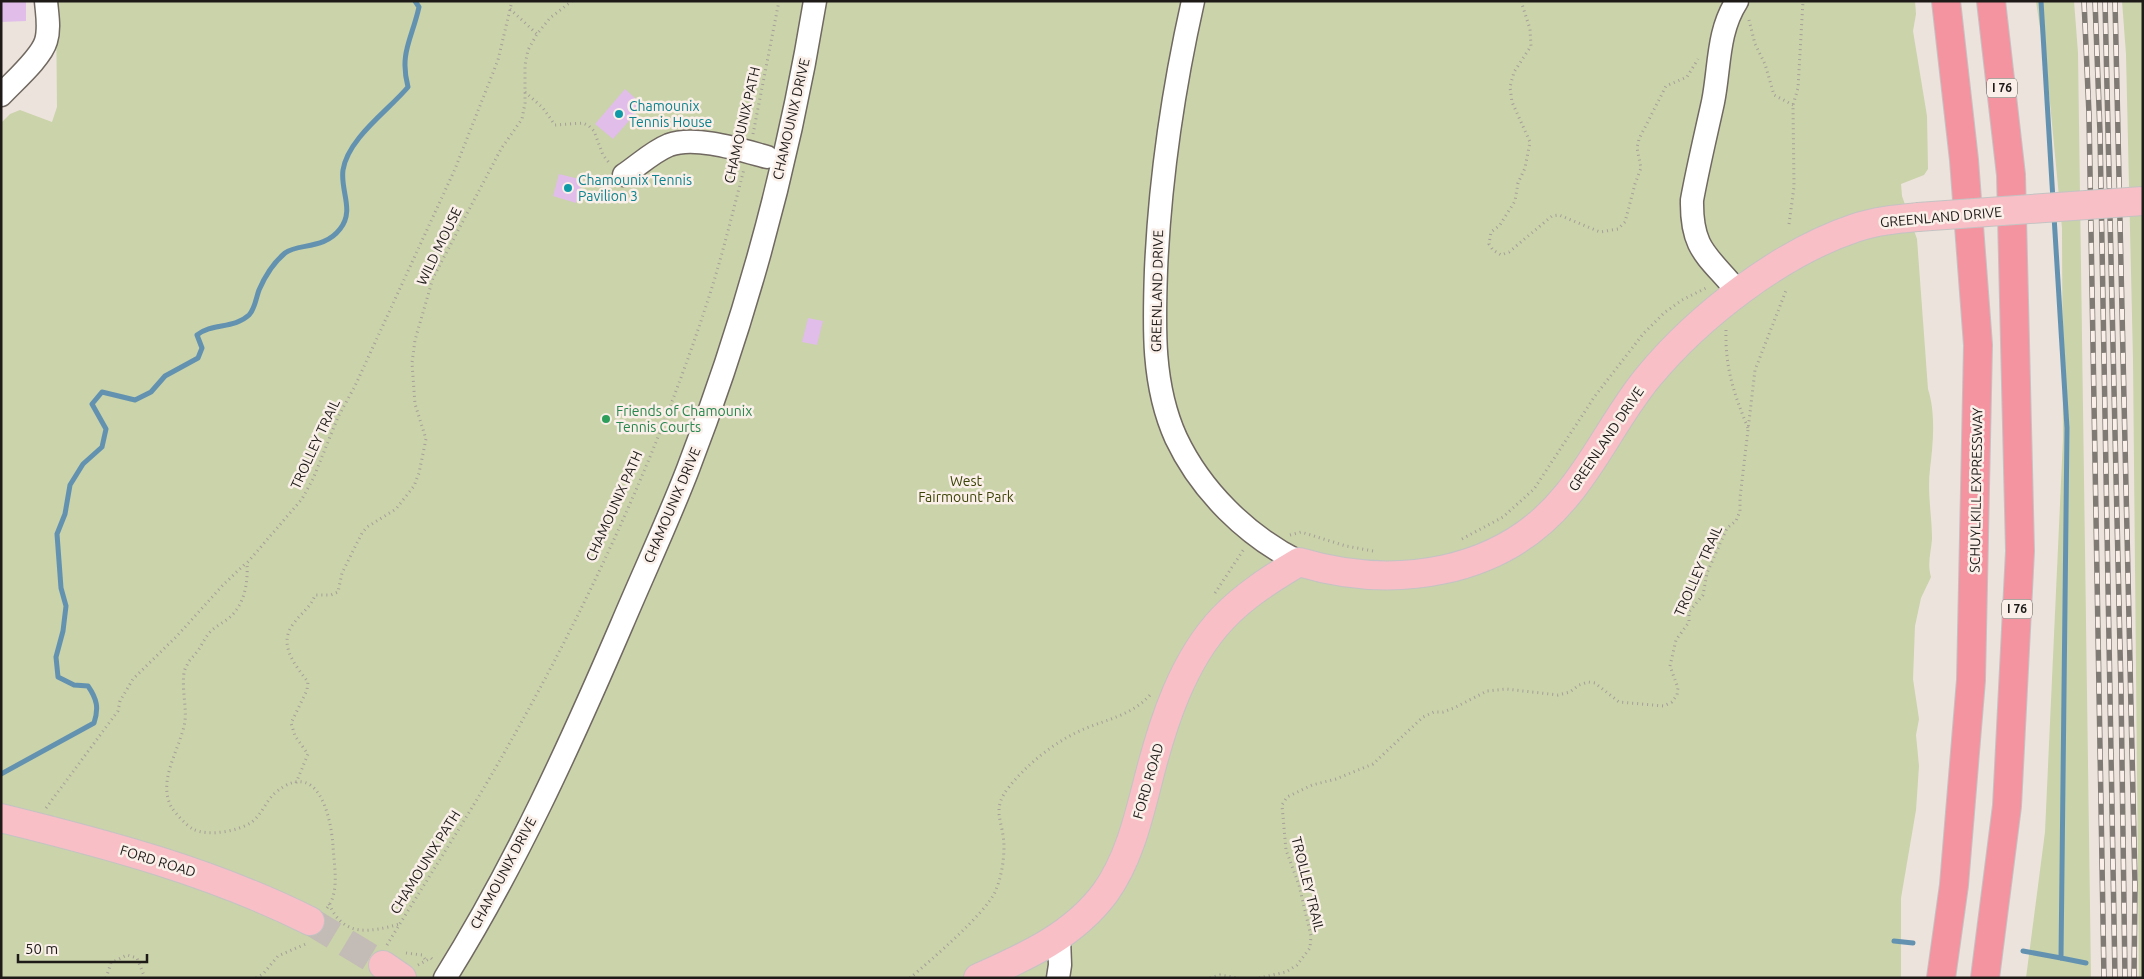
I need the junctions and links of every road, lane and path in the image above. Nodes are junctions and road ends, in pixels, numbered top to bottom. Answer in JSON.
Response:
{"nodes":[{"id":1,"x":46,"y":1,"type":"edge"},
{"id":2,"x":512,"y":1,"type":"edge"},
{"id":3,"x":572,"y":1,"type":"edge"},
{"id":4,"x":779,"y":1,"type":"edge"},
{"id":5,"x":814,"y":1,"type":"edge"},
{"id":6,"x":1193,"y":1,"type":"edge"},
{"id":7,"x":1521,"y":1,"type":"edge"},
{"id":8,"x":1803,"y":1,"type":"edge"},
{"id":9,"x":1946,"y":1,"type":"edge"},
{"id":10,"x":1991,"y":1,"type":"edge"},
{"id":11,"x":1735,"y":5,"type":"edge"},
{"id":12,"x":510,"y":8,"type":"junction"},
{"id":13,"x":537,"y":34,"type":"junction"},
{"id":14,"x":1700,"y":52,"type":"dead end"},
{"id":15,"x":525,"y":92,"type":"junction"},
{"id":16,"x":1,"y":95,"type":"edge"},
{"id":17,"x":1793,"y":106,"type":"junction"},
{"id":18,"x":758,"y":155,"type":"junction"},
{"id":19,"x":624,"y":175,"type":"joint"},
{"id":20,"x":2143,"y":201,"type":"edge"},
{"id":21,"x":1789,"y":224,"type":"dead end"},
{"id":22,"x":1787,"y":288,"type":"dead end"},
{"id":23,"x":1724,"y":294,"type":"junction"},
{"id":24,"x":1749,"y":428,"type":"junction"},
{"id":25,"x":1289,"y":536,"type":"dead end"},
{"id":26,"x":1461,"y":540,"type":"dead end"},
{"id":27,"x":1247,"y":547,"type":"dead end"},
{"id":28,"x":1381,"y":551,"type":"dead end"},
{"id":29,"x":1299,"y":562,"type":"junction"},
{"id":30,"x":247,"y":563,"type":"junction"},
{"id":31,"x":1211,"y":598,"type":"dead end"},
{"id":32,"x":1154,"y":691,"type":"dead end"},
{"id":33,"x":296,"y":783,"type":"junction"},
{"id":34,"x":46,"y":808,"type":"dead end"},
{"id":35,"x":1,"y":818,"type":"edge"},
{"id":36,"x":318,"y":919,"type":"junction"},
{"id":37,"x":400,"y":924,"type":"junction"},
{"id":38,"x":1059,"y":938,"type":"junction"},
{"id":39,"x":394,"y":961,"type":"edge"},
{"id":40,"x":427,"y":962,"type":"dead end"},
{"id":41,"x":106,"y":978,"type":"edge"},
{"id":42,"x":145,"y":978,"type":"edge"},
{"id":43,"x":256,"y":978,"type":"edge"},
{"id":44,"x":445,"y":978,"type":"edge"},
{"id":45,"x":910,"y":978,"type":"edge"},
{"id":46,"x":978,"y":978,"type":"edge"},
{"id":47,"x":1058,"y":978,"type":"edge"},
{"id":48,"x":1210,"y":978,"type":"edge"},
{"id":49,"x":1238,"y":978,"type":"edge"},
{"id":50,"x":1259,"y":978,"type":"edge"},
{"id":51,"x":1941,"y":978,"type":"edge"},
{"id":52,"x":1985,"y":978,"type":"edge"}],
"edges":[{"from":1,"to":16,"type":"street"},
{"from":2,"to":12,"type":"path","name":"TROLLEY TRAIL"},
{"from":3,"to":13,"type":"path","name":"WILD MOUSE"},
{"from":4,"to":18,"type":"path","name":"CHAMOUNIX PATH"},
{"from":5,"to":44,"type":"street","name":"CHAMOUNIX DRIVE"},
{"from":6,"to":29,"type":"street","name":"GREENLAND DRIVE"},
{"from":7,"to":14,"type":"path"},
{"from":8,"to":17,"type":"path"},
{"from":9,"to":51,"type":"highway","name":"SCHUYLKILL EXPRESSWAY"},
{"from":10,"to":52,"type":"highway","number":"I 76"},
{"from":11,"to":17,"type":"path"},
{"from":11,"to":23,"type":"street"},
{"from":12,"to":13,"type":"path"},
{"from":12,"to":30,"type":"path","name":"TROLLEY TRAIL"},
{"from":13,"to":15,"type":"path","name":"WILD MOUSE"},
{"from":15,"to":19,"type":"path"},
{"from":15,"to":33,"type":"path","name":"WILD MOUSE"},
{"from":17,"to":21,"type":"path"},
{"from":18,"to":19,"type":"street"},
{"from":18,"to":37,"type":"path","name":"CHAMOUNIX PATH"},
{"from":20,"to":23,"type":"main road","name":"GREENLAND DRIVE","bridge":true},
{"from":22,"to":24,"type":"path","name":"TROLLEY TRAIL"},
{"from":23,"to":24,"type":"path"},
{"from":23,"to":26,"type":"path"},
{"from":23,"to":29,"type":"main road","name":"GREENLAND DRIVE"},
{"from":24,"to":50,"type":"path","name":"TROLLEY TRAIL"},
{"from":25,"to":28,"type":"path"},
{"from":27,"to":31,"type":"path"},
{"from":29,"to":38,"type":"main road","name":"FORD ROAD"},
{"from":30,"to":33,"type":"path"},
{"from":30,"to":34,"type":"path","name":"TROLLEY TRAIL"},
{"from":32,"to":45,"type":"path"},
{"from":33,"to":36,"type":"path"},
{"from":35,"to":36,"type":"main road","name":"FORD ROAD"},
{"from":36,"to":37,"type":"path"},
{"from":36,"to":43,"type":"path"},
{"from":37,"to":39,"type":"path","name":"CHAMOUNIX PATH"},
{"from":38,"to":46,"type":"main road","name":"FORD ROAD"},
{"from":38,"to":47,"type":"street"},
{"from":39,"to":40,"type":"path"},
{"from":41,"to":42,"type":"path"},
{"from":48,"to":49,"type":"path"}]}
